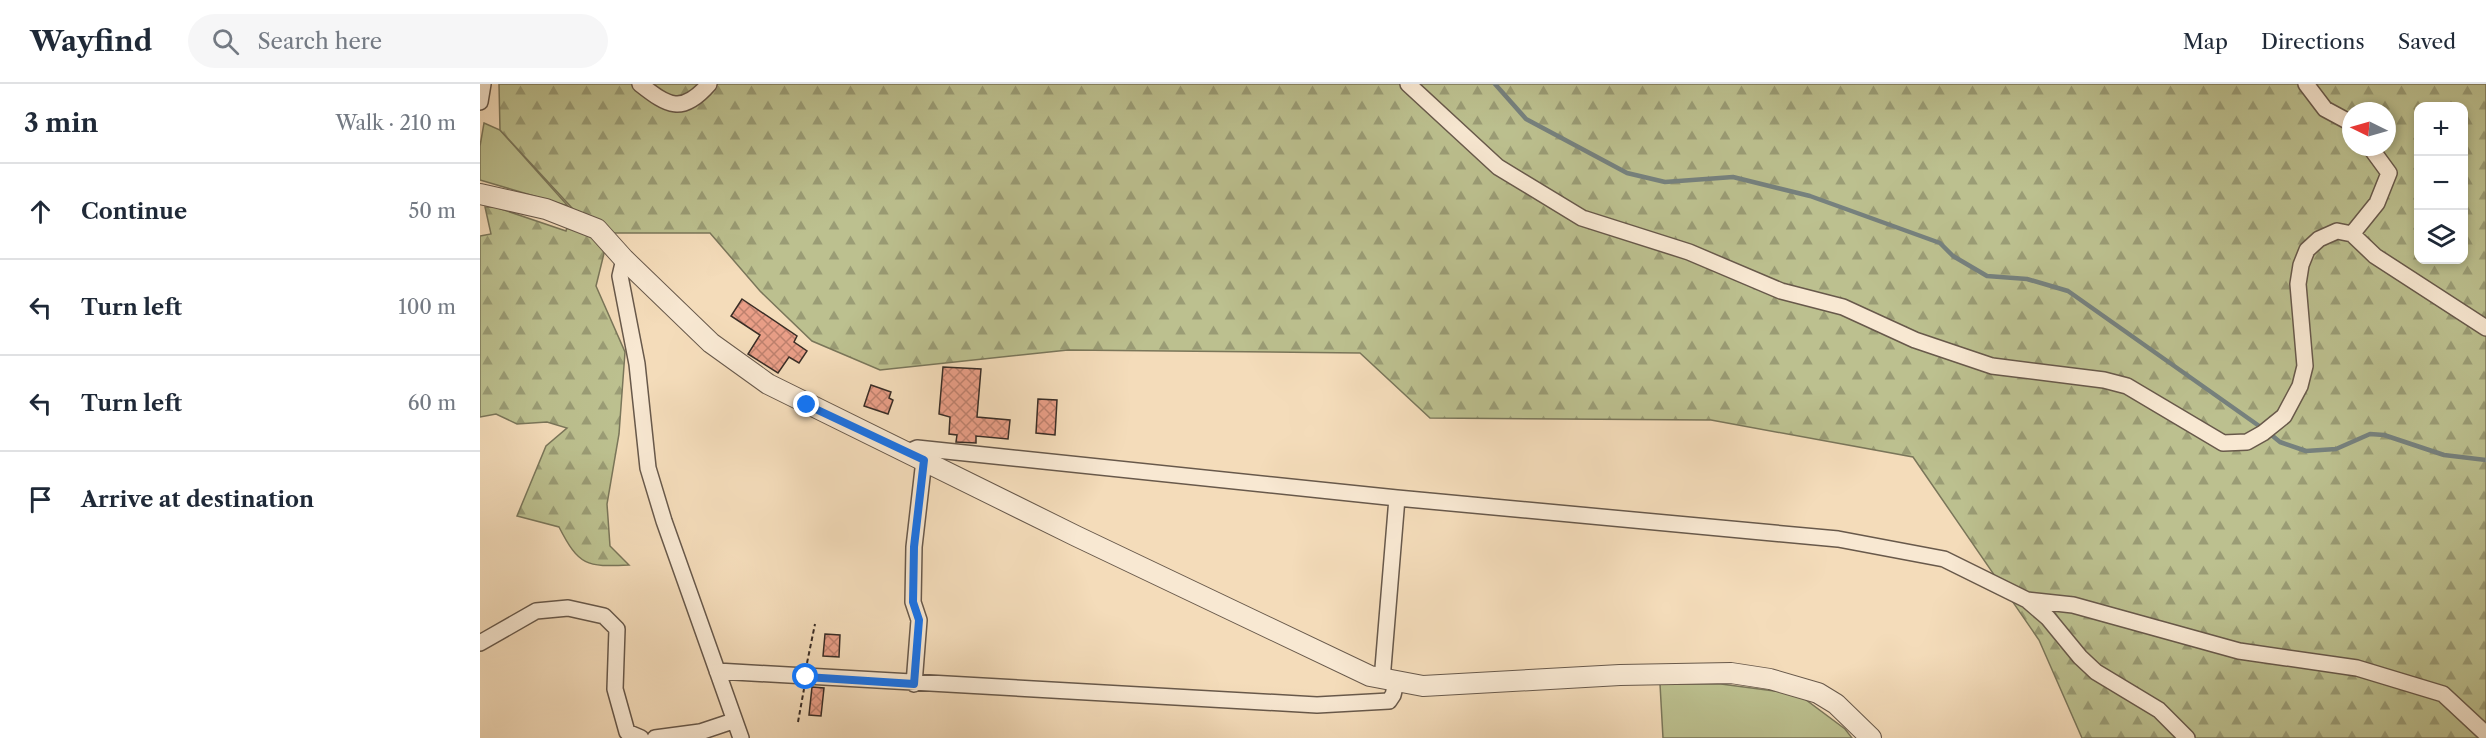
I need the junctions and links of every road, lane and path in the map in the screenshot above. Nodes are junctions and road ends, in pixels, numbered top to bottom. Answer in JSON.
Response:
{"nodes":[{"id":1,"x":483,"y":84,"type":"edge"},
{"id":2,"x":640,"y":84,"type":"edge"},
{"id":3,"x":709,"y":84,"type":"edge"},
{"id":4,"x":1408,"y":84,"type":"edge"},
{"id":5,"x":2306,"y":84,"type":"edge"},
{"id":6,"x":480,"y":102,"type":"edge"},
{"id":7,"x":2342,"y":118,"type":"edge"},
{"id":8,"x":2377,"y":156,"type":"edge"},
{"id":9,"x":480,"y":194,"type":"edge"},
{"id":10,"x":2352,"y":234,"type":"junction"},
{"id":11,"x":624,"y":259,"type":"junction"},
{"id":12,"x":2486,"y":328,"type":"edge"},
{"id":13,"x":916,"y":456,"type":"junction"},
{"id":14,"x":1397,"y":498,"type":"junction"},
{"id":15,"x":2027,"y":600,"type":"junction"},
{"id":16,"x":480,"y":643,"type":"edge"},
{"id":17,"x":717,"y":670,"type":"junction"},
{"id":18,"x":1389,"y":681,"type":"junction"},
{"id":19,"x":914,"y":684,"type":"junction"},
{"id":20,"x":2486,"y":716,"type":"edge"},
{"id":21,"x":734,"y":721,"type":"junction"},
{"id":22,"x":2486,"y":728,"type":"edge"},
{"id":23,"x":2486,"y":734,"type":"edge"},
{"id":24,"x":641,"y":738,"type":"edge"},
{"id":25,"x":655,"y":738,"type":"edge"},
{"id":26,"x":741,"y":738,"type":"edge"},
{"id":27,"x":1871,"y":738,"type":"edge"},
{"id":28,"x":2187,"y":738,"type":"edge"}],
"edges":[{"from":1,"to":6,"type":"street"},
{"from":2,"to":3,"type":"street"},
{"from":4,"to":10,"type":"street"},
{"from":5,"to":7,"type":"street"},
{"from":8,"to":10,"type":"street"},
{"from":9,"to":11,"type":"street"},
{"from":10,"to":12,"type":"street"},
{"from":11,"to":13,"type":"street"},
{"from":11,"to":17,"type":"street"},
{"from":13,"to":14,"type":"street"},
{"from":13,"to":18,"type":"street"},
{"from":13,"to":19,"type":"street"},
{"from":14,"to":15,"type":"street"},
{"from":14,"to":18,"type":"street"},
{"from":15,"to":23,"type":"street"},
{"from":15,"to":28,"type":"street"},
{"from":16,"to":24,"type":"street"},
{"from":17,"to":19,"type":"street"},
{"from":17,"to":21,"type":"street"},
{"from":18,"to":19,"type":"street"},
{"from":18,"to":27,"type":"street"},
{"from":20,"to":22,"type":"street"},
{"from":21,"to":25,"type":"street"},
{"from":21,"to":26,"type":"street"}]}
